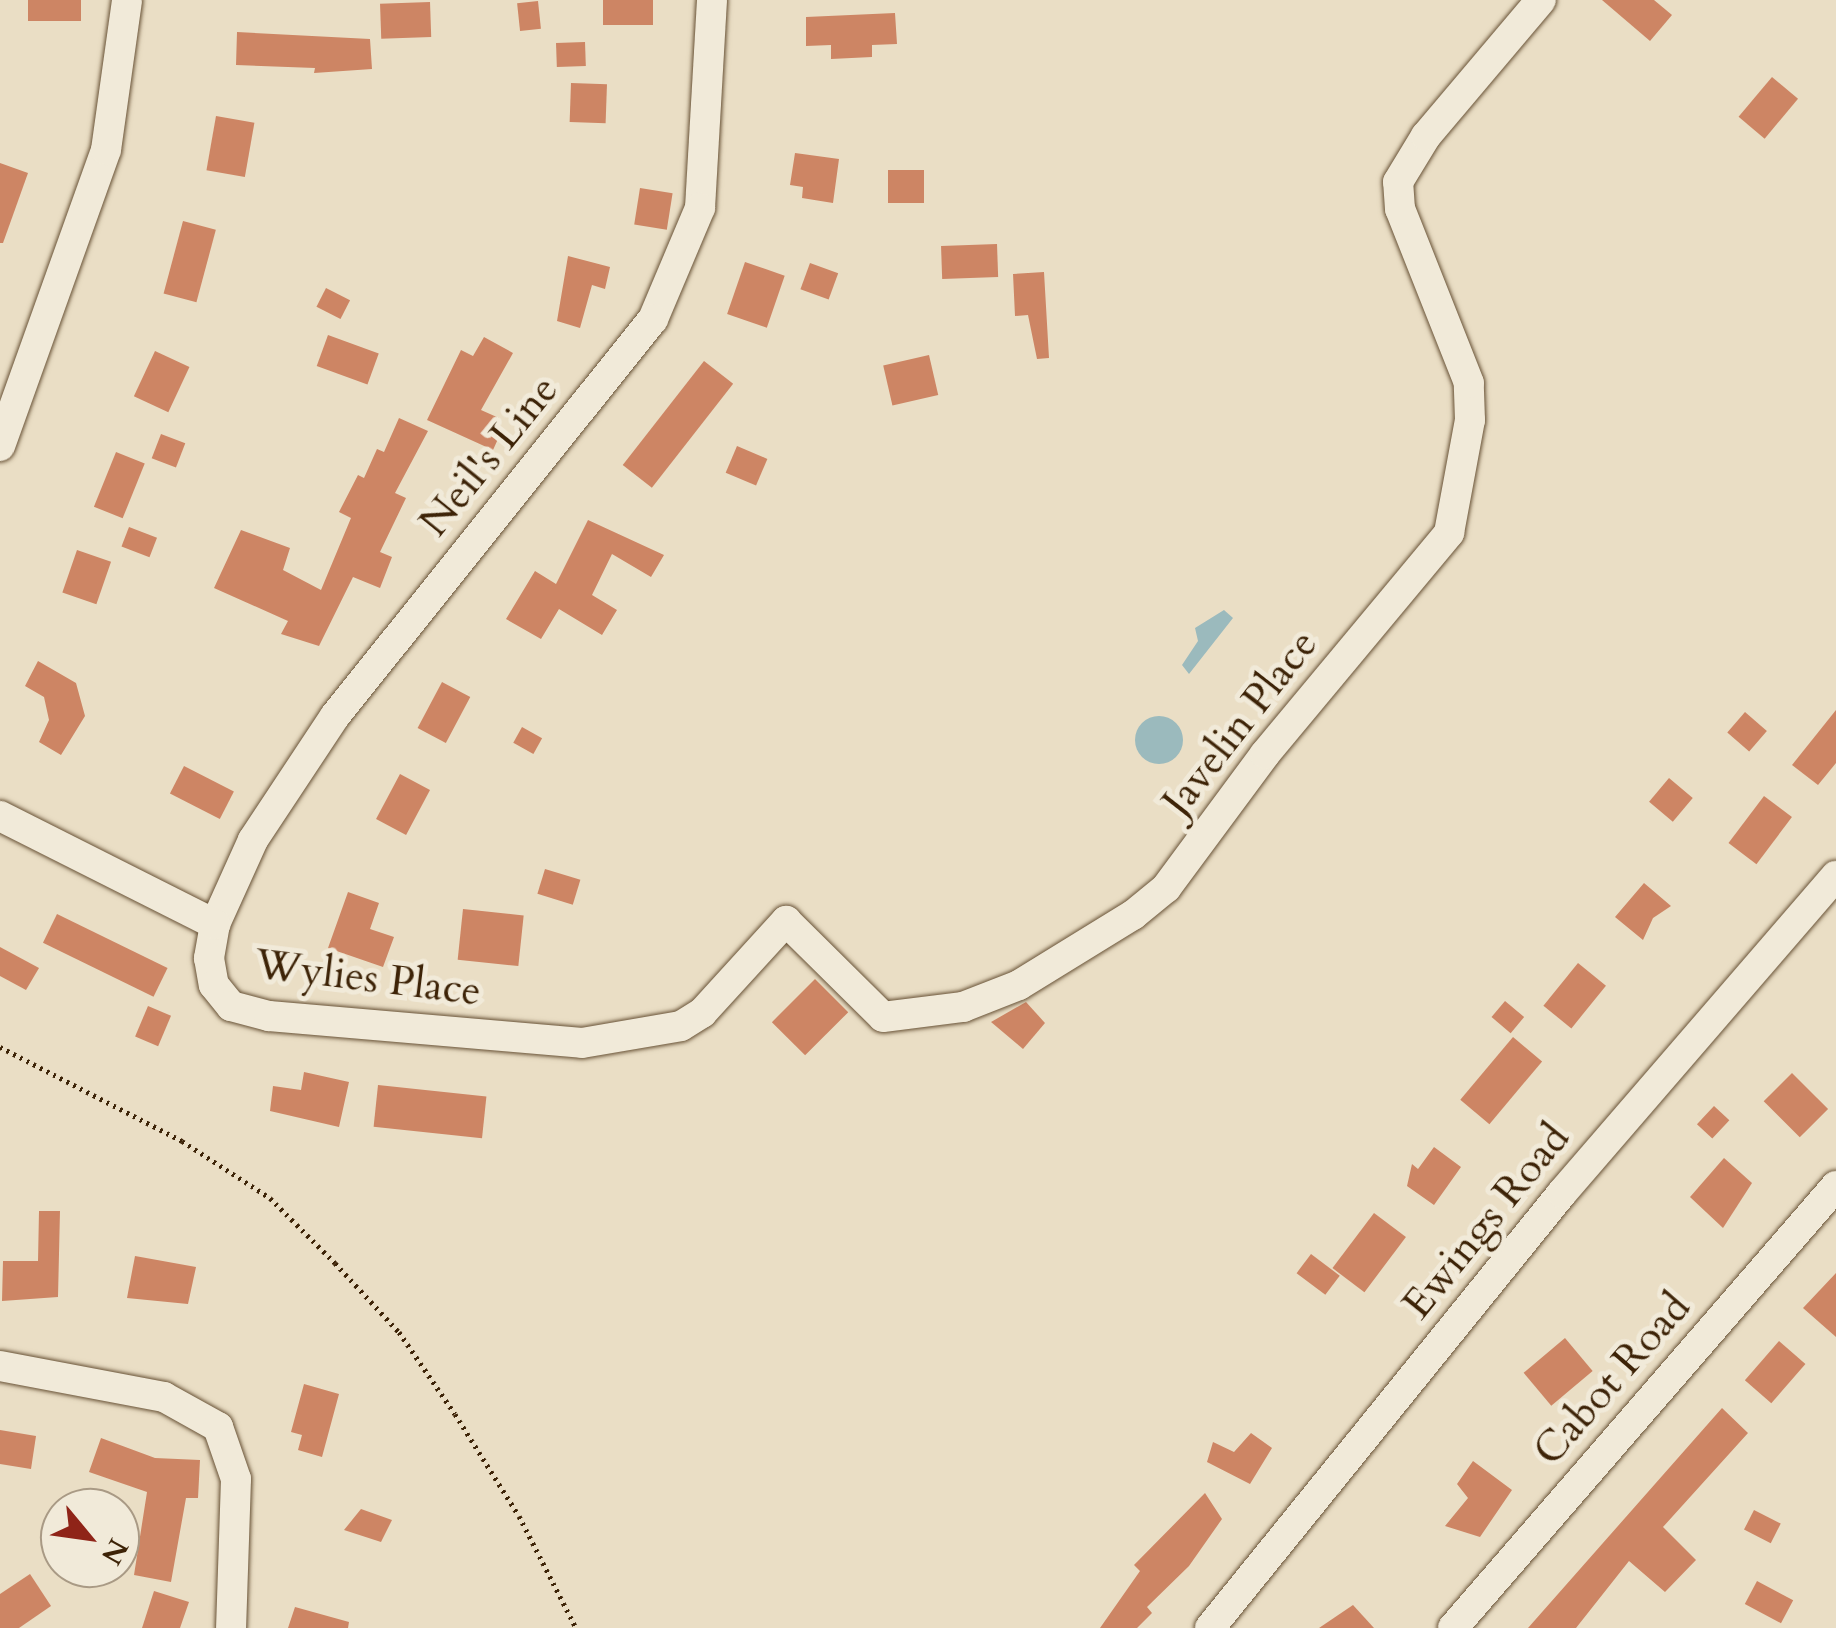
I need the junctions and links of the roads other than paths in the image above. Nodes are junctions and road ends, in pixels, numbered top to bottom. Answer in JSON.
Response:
{"nodes":[{"id":1,"x":127,"y":0,"type":"edge"},
{"id":2,"x":712,"y":0,"type":"edge"},
{"id":3,"x":1541,"y":0,"type":"edge"},
{"id":4,"x":0,"y":446,"type":"edge"},
{"id":5,"x":0,"y":816,"type":"edge"},
{"id":6,"x":1836,"y":876,"type":"edge"},
{"id":7,"x":215,"y":924,"type":"junction"},
{"id":8,"x":582,"y":1043,"type":"joint"},
{"id":9,"x":1836,"y":1186,"type":"edge"},
{"id":10,"x":0,"y":1366,"type":"edge"},
{"id":11,"x":231,"y":1628,"type":"edge"},
{"id":12,"x":1210,"y":1628,"type":"edge"},
{"id":13,"x":1453,"y":1628,"type":"edge"}],
"edges":[{"from":1,"to":4,"type":"street"},
{"from":2,"to":7,"type":"street","name":"Neil's Line"},
{"from":3,"to":8,"type":"street","name":"Javelin Place"},
{"from":5,"to":7,"type":"street"},
{"from":6,"to":12,"type":"street","name":"Ewings Road"},
{"from":7,"to":8,"type":"street","name":"Wylies Place"},
{"from":9,"to":13,"type":"street","name":"Cabot Road"},
{"from":10,"to":11,"type":"street"}]}
